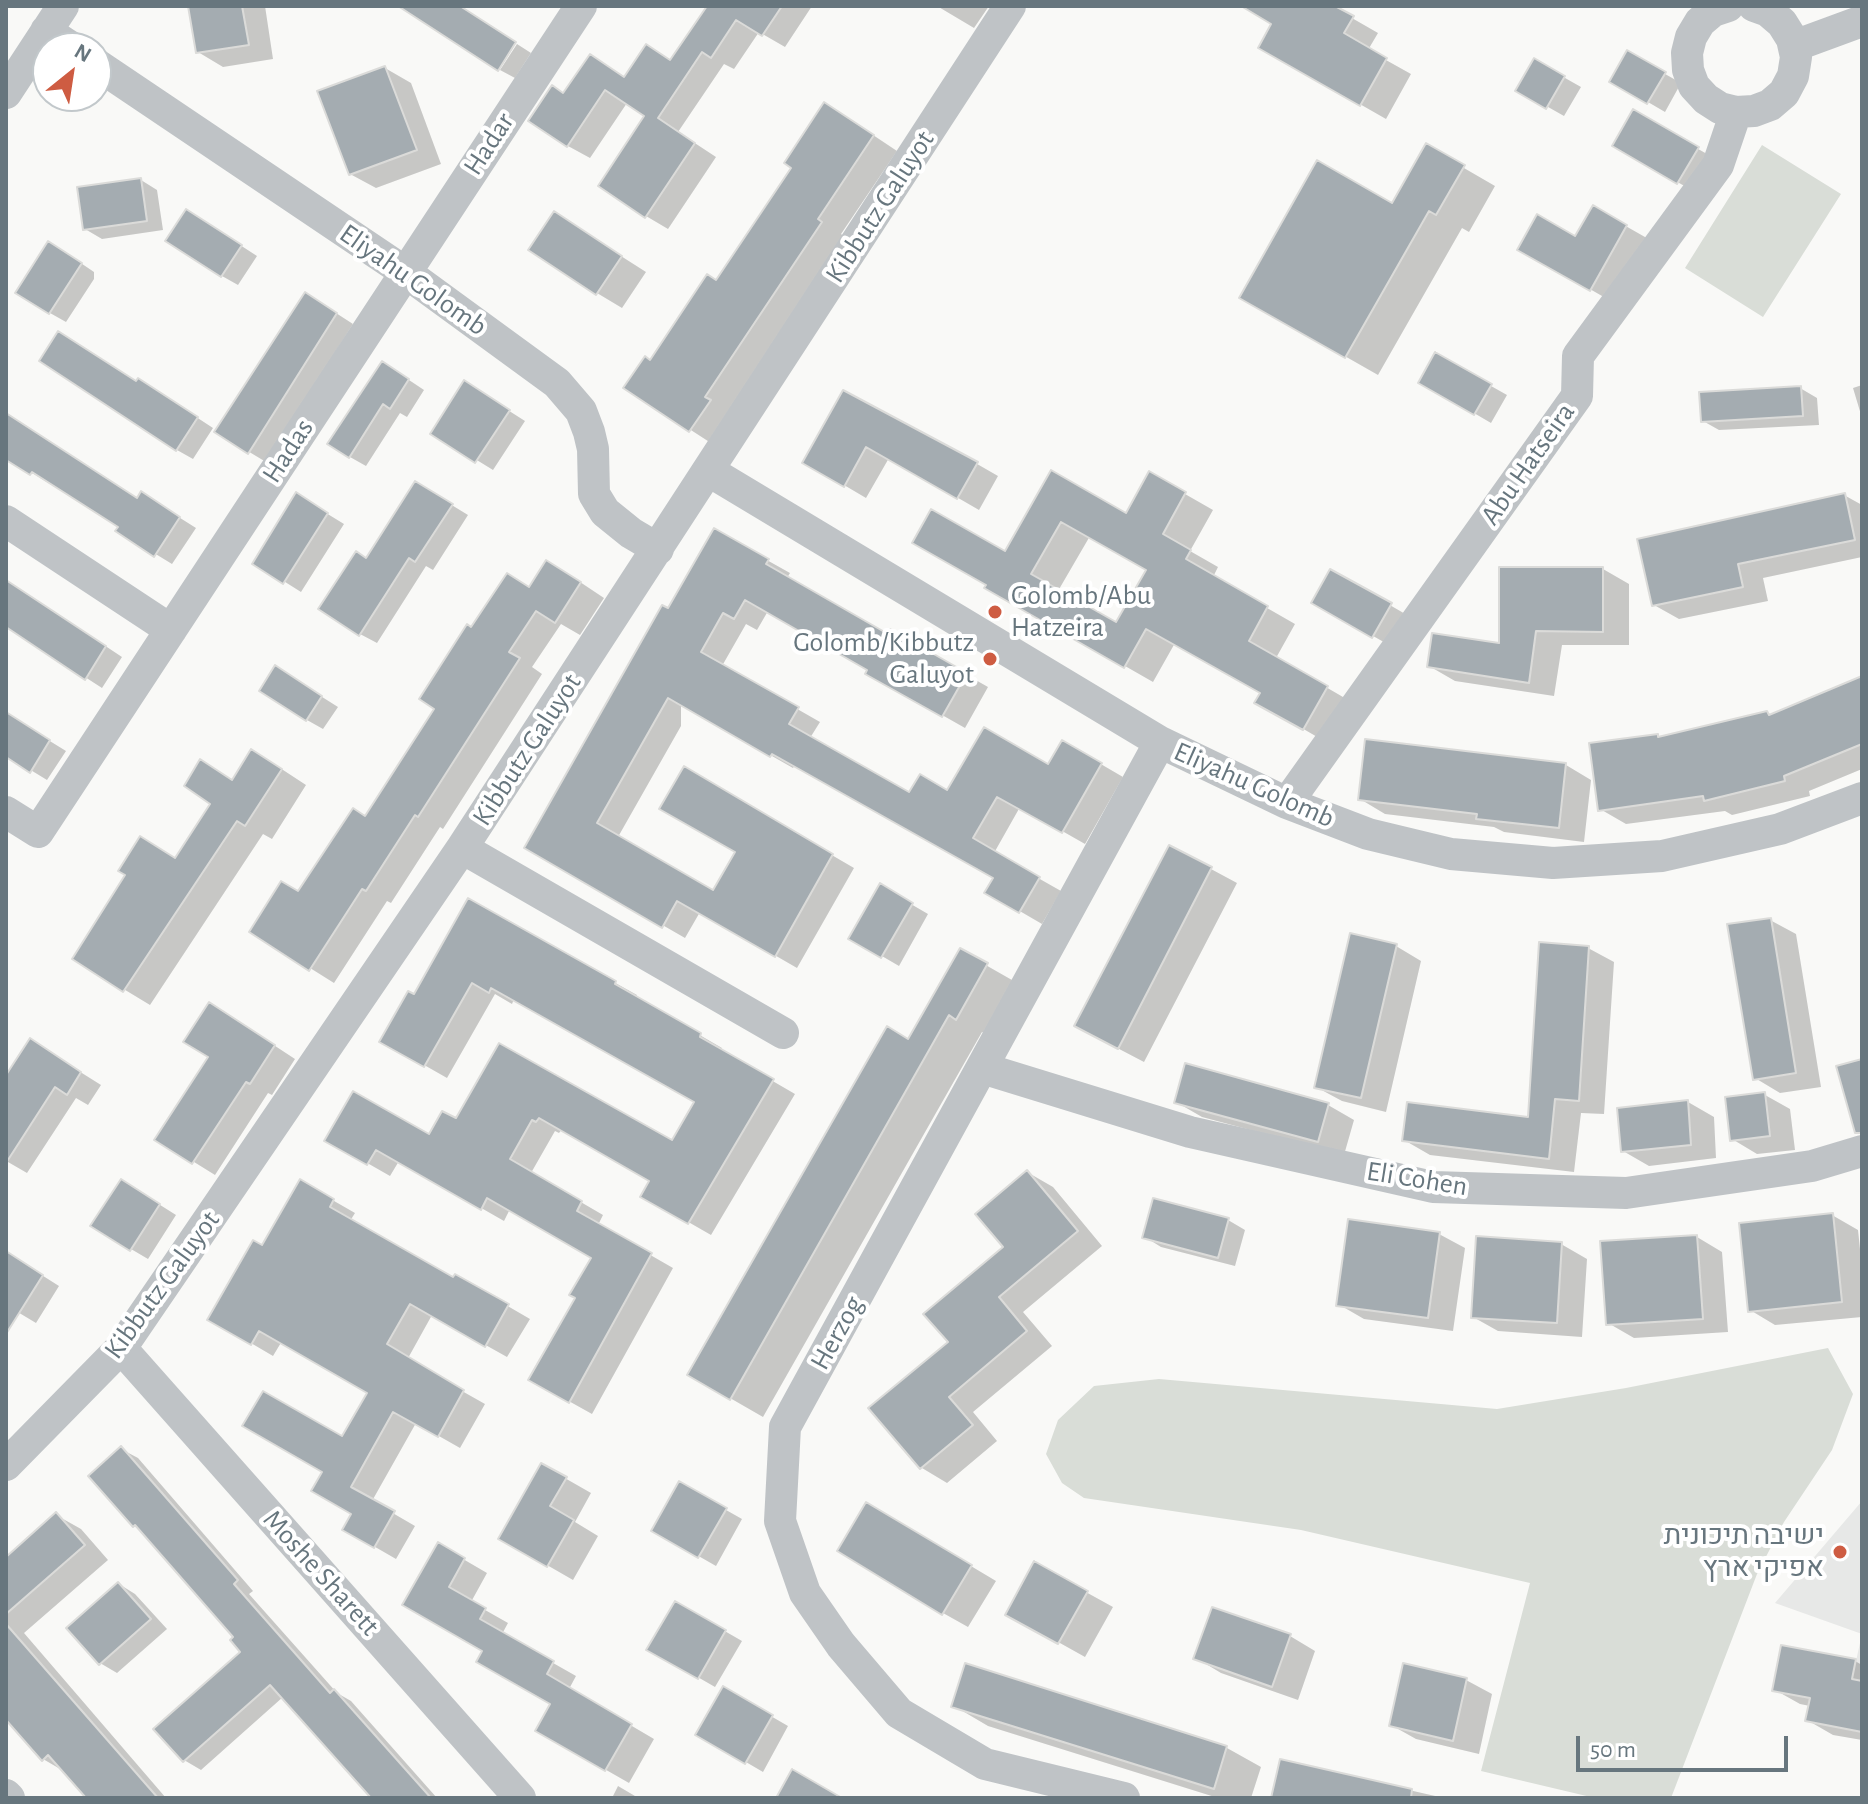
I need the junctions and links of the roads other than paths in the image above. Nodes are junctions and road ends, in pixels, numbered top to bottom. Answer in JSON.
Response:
{"nodes":[{"id":1,"x":1010,"y":6,"type":"edge"},
{"id":2,"x":1728,"y":6,"type":"edge"},
{"id":3,"x":1754,"y":6,"type":"edge"},
{"id":4,"x":570,"y":10,"type":"edge"},
{"id":5,"x":1862,"y":21,"type":"edge"},
{"id":6,"x":60,"y":28,"type":"edge"},
{"id":7,"x":1794,"y":46,"type":"junction"},
{"id":8,"x":112,"y":75,"type":"edge"},
{"id":9,"x":6,"y":93,"type":"edge"},
{"id":10,"x":1736,"y":112,"type":"junction"},
{"id":11,"x":405,"y":272,"type":"junction"},
{"id":12,"x":709,"y":471,"type":"junction"},
{"id":13,"x":6,"y":521,"type":"edge"},
{"id":14,"x":658,"y":549,"type":"junction"},
{"id":15,"x":171,"y":630,"type":"junction"},
{"id":16,"x":1160,"y":742,"type":"junction"},
{"id":17,"x":1862,"y":798,"type":"edge"},
{"id":18,"x":1287,"y":803,"type":"junction"},
{"id":19,"x":6,"y":812,"type":"edge"},
{"id":20,"x":462,"y":848,"type":"junction"},
{"id":21,"x":783,"y":1033,"type":"dead end"},
{"id":22,"x":982,"y":1068,"type":"junction"},
{"id":23,"x":1862,"y":1151,"type":"edge"},
{"id":24,"x":121,"y":1348,"type":"junction"},
{"id":25,"x":6,"y":1465,"type":"edge"},
{"id":26,"x":520,"y":1798,"type":"edge"},
{"id":27,"x":1124,"y":1798,"type":"edge"}],
"edges":[{"from":1,"to":12,"type":"street","name":"Kibbutz Galuyot"},
{"from":2,"to":10,"type":"street"},
{"from":3,"to":7,"type":"street"},
{"from":4,"to":11,"type":"street","name":"Hadar"},
{"from":5,"to":7,"type":"street"},
{"from":6,"to":9,"type":"street"},
{"from":7,"to":10,"type":"street"},
{"from":8,"to":11,"type":"street","name":"Eliyahu Golomb"},
{"from":10,"to":18,"type":"street","name":"Abu Hatseira"},
{"from":11,"to":14,"type":"street","name":"Eliyahu Golomb"},
{"from":11,"to":15,"type":"street","name":"Hadas"},
{"from":12,"to":14,"type":"street","name":"Kibbutz Galuyot"},
{"from":12,"to":16,"type":"street","name":"Eliyahu Golomb"},
{"from":13,"to":15,"type":"street"},
{"from":14,"to":20,"type":"street","name":"Kibbutz Galuyot"},
{"from":15,"to":19,"type":"street","name":"Hadas"},
{"from":16,"to":18,"type":"street","name":"Eliyahu Golomb"},
{"from":16,"to":22,"type":"street","name":"Herzog"},
{"from":17,"to":18,"type":"street","name":"Eliyahu Golomb"},
{"from":20,"to":21,"type":"street"},
{"from":20,"to":24,"type":"street","name":"Kibbutz Galuyot"},
{"from":22,"to":23,"type":"street","name":"Eli Cohen"},
{"from":22,"to":27,"type":"street","name":"Herzog"},
{"from":24,"to":25,"type":"street","name":"Kibbutz Galuyot"},
{"from":24,"to":26,"type":"street","name":"Moshe Sharett"}]}
